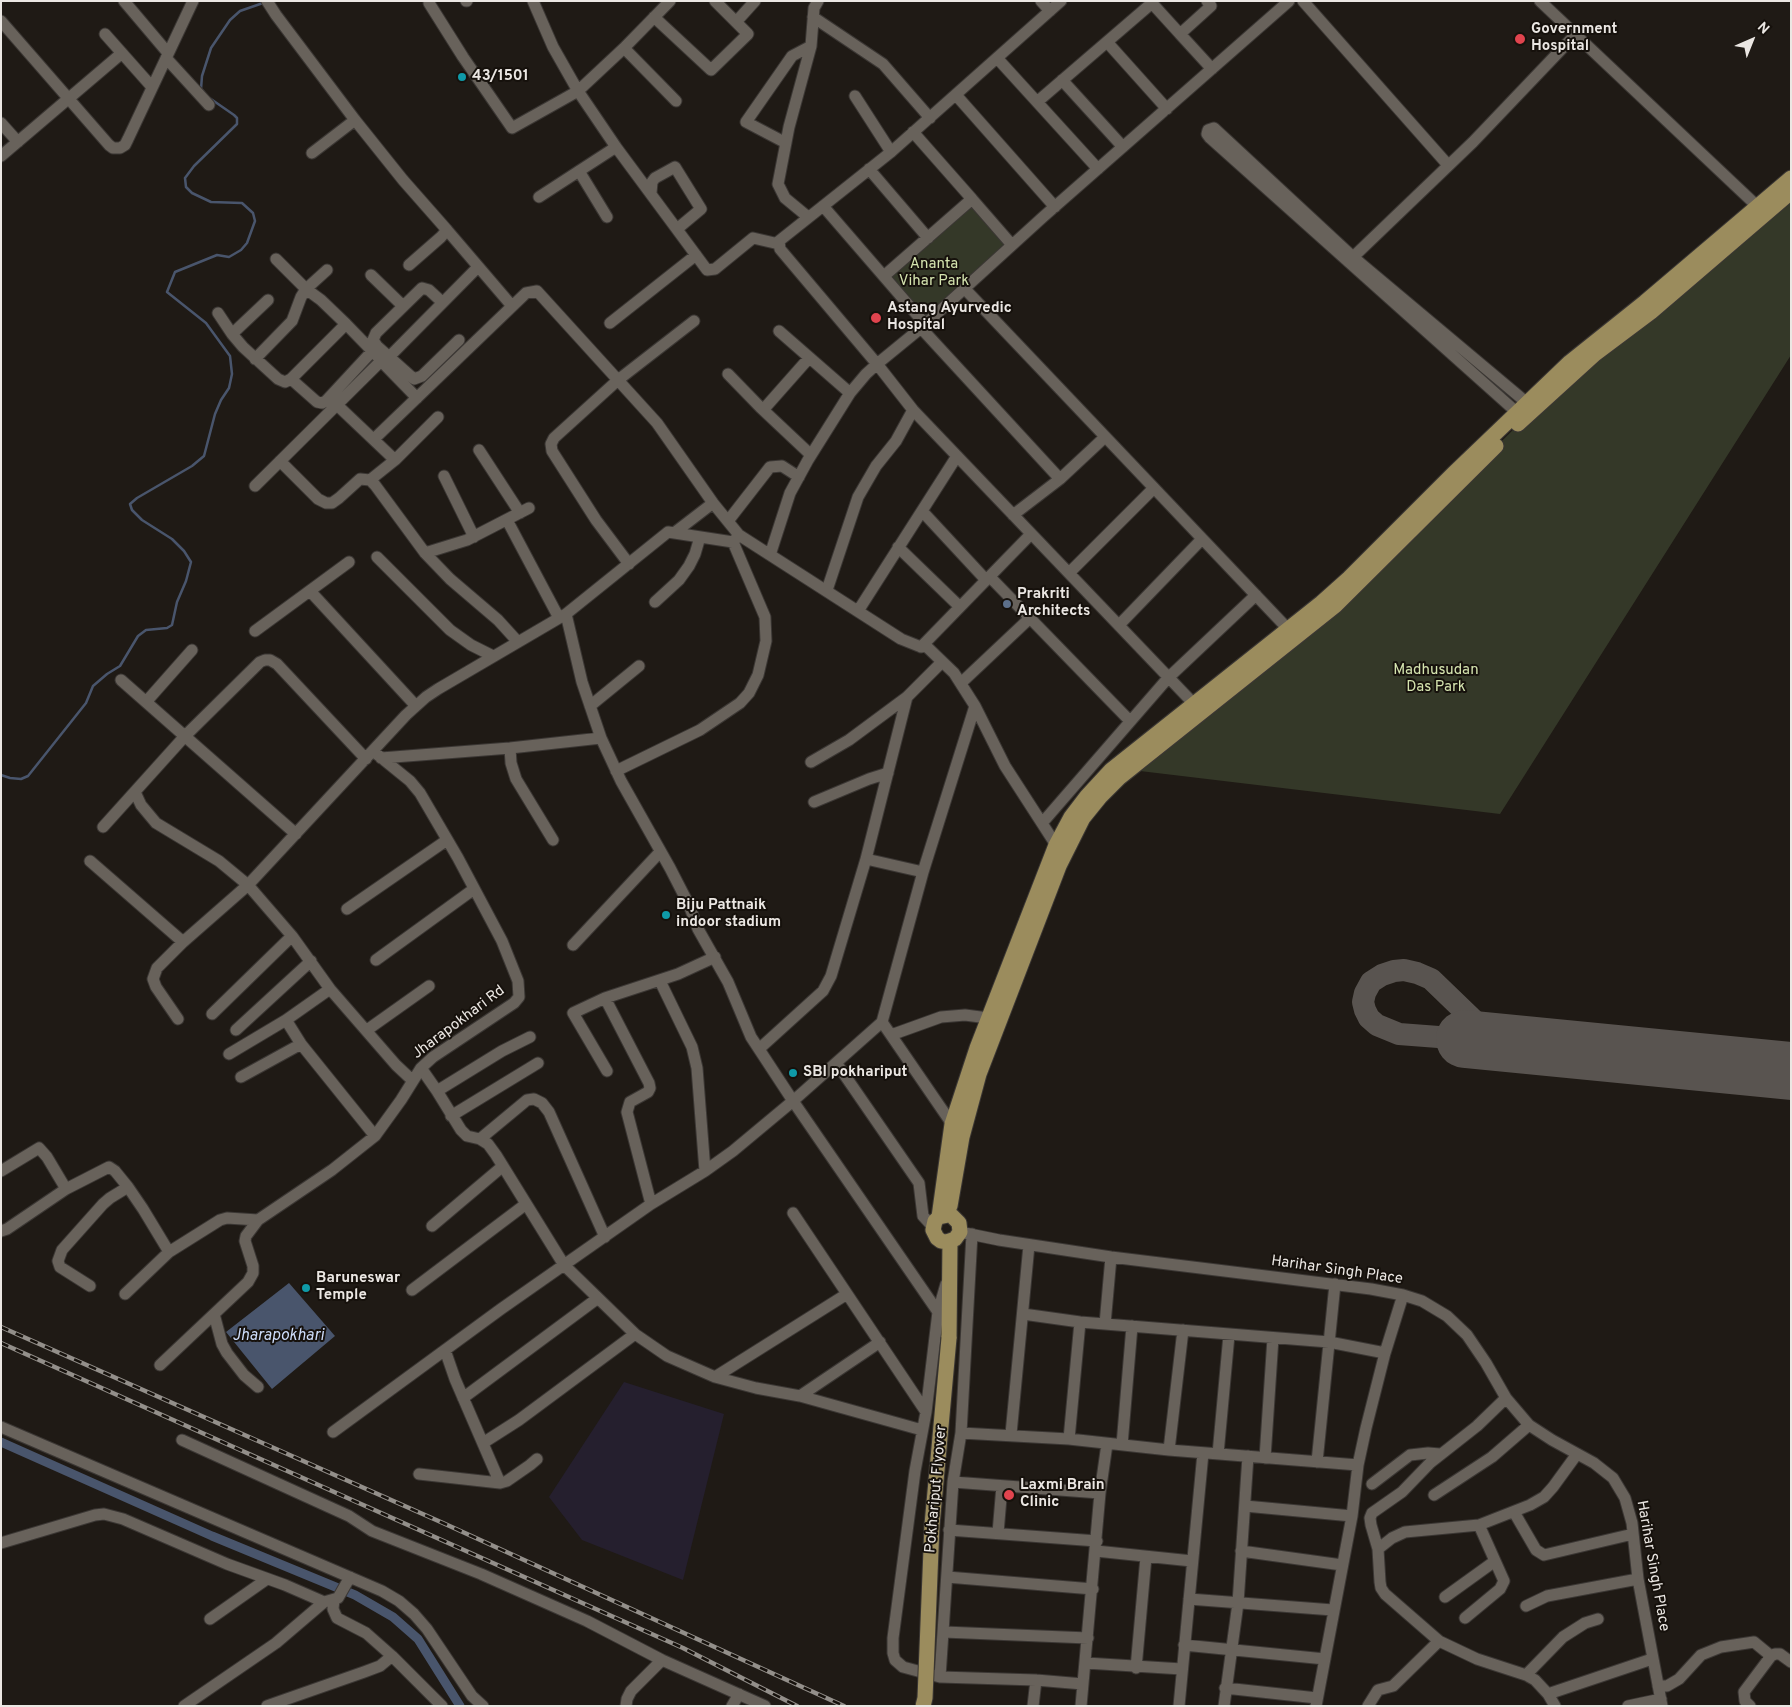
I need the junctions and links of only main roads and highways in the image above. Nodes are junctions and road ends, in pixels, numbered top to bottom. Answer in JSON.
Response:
{"nodes":[{"id":1,"x":1791,"y":178,"type":"edge"},
{"id":2,"x":1791,"y":192,"type":"edge"},
{"id":3,"x":1724,"y":242,"type":"junction"},
{"id":4,"x":1525,"y":411,"type":"junction"},
{"id":5,"x":941,"y":1220,"type":"junction"},
{"id":6,"x":961,"y":1236,"type":"junction"},
{"id":7,"x":923,"y":1706,"type":"edge"}],
"edges":[{"from":1,"to":3,"type":"main road"},
{"from":2,"to":3,"type":"main road"},
{"from":3,"to":4,"type":"main road"},
{"from":4,"to":5,"type":"main road"},
{"from":4,"to":5,"type":"main road"},
{"from":5,"to":6,"type":"main road"},
{"from":5,"to":6,"type":"main road"},
{"from":6,"to":7,"type":"main road","name":"Pokhariput Flyover","bridge":true}]}
